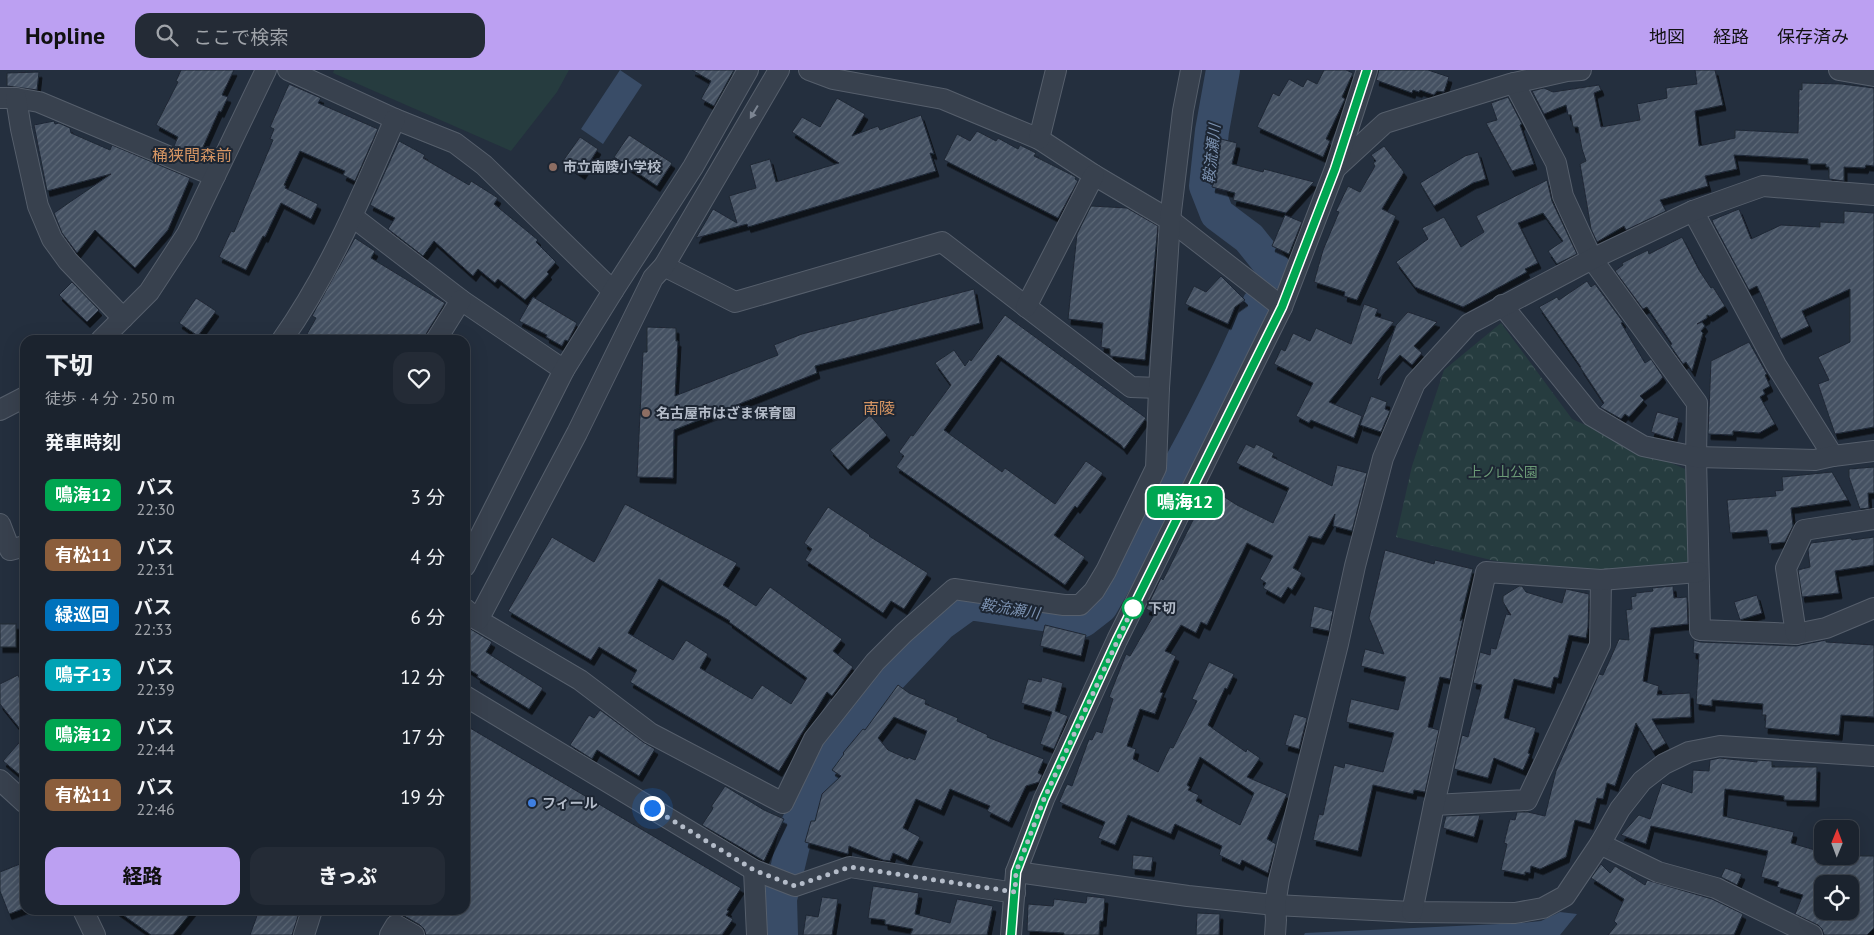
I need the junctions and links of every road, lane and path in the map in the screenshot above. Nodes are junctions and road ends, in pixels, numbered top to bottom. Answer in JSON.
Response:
{"nodes":[{"id":1,"x":266,"y":70,"type":"edge"},
{"id":2,"x":288,"y":70,"type":"edge"},
{"id":3,"x":748,"y":70,"type":"edge"},
{"id":4,"x":779,"y":70,"type":"edge"},
{"id":5,"x":808,"y":70,"type":"edge"},
{"id":6,"x":1056,"y":70,"type":"edge"},
{"id":7,"x":1191,"y":70,"type":"edge"},
{"id":8,"x":1367,"y":70,"type":"edge"},
{"id":9,"x":1581,"y":70,"type":"edge"},
{"id":10,"x":1839,"y":70,"type":"edge"},
{"id":11,"x":1874,"y":76,"type":"edge"},
{"id":12,"x":1511,"y":79,"type":"edge"},
{"id":13,"x":8,"y":98,"type":"edge"},
{"id":14,"x":395,"y":119,"type":"junction"},
{"id":15,"x":1039,"y":139,"type":"junction"},
{"id":16,"x":1335,"y":169,"type":"junction"},
{"id":17,"x":1094,"y":175,"type":"junction"},
{"id":18,"x":215,"y":176,"type":"junction"},
{"id":19,"x":1874,"y":194,"type":"edge"},
{"id":20,"x":1693,"y":211,"type":"junction"},
{"id":21,"x":353,"y":217,"type":"junction"},
{"id":22,"x":1170,"y":220,"type":"junction"},
{"id":23,"x":1592,"y":258,"type":"junction"},
{"id":24,"x":664,"y":266,"type":"junction"},
{"id":25,"x":613,"y":290,"type":"junction"},
{"id":26,"x":461,"y":300,"type":"junction"},
{"id":27,"x":1502,"y":305,"type":"junction"},
{"id":28,"x":1026,"y":307,"type":"junction"},
{"id":29,"x":1282,"y":307,"type":"junction"},
{"id":30,"x":123,"y":318,"type":"junction"},
{"id":31,"x":106,"y":335,"type":"edge"},
{"id":32,"x":286,"y":335,"type":"edge"},
{"id":33,"x":439,"y":335,"type":"edge"},
{"id":34,"x":564,"y":370,"type":"junction"},
{"id":35,"x":1159,"y":388,"type":"junction"},
{"id":36,"x":20,"y":400,"type":"edge"},
{"id":37,"x":0,"y":410,"type":"edge"},
{"id":38,"x":1874,"y":451,"type":"edge"},
{"id":39,"x":1833,"y":456,"type":"junction"},
{"id":40,"x":1696,"y":457,"type":"junction"},
{"id":41,"x":1874,"y":519,"type":"edge"},
{"id":42,"x":0,"y":524,"type":"edge"},
{"id":43,"x":20,"y":547,"type":"edge"},
{"id":44,"x":470,"y":556,"type":"edge"},
{"id":45,"x":1698,"y":572,"type":"junction"},
{"id":46,"x":1601,"y":580,"type":"junction"},
{"id":47,"x":1874,"y":608,"type":"edge"},
{"id":48,"x":471,"y":615,"type":"edge"},
{"id":49,"x":1796,"y":634,"type":"junction"},
{"id":50,"x":470,"y":699,"type":"edge"},
{"id":51,"x":1874,"y":756,"type":"edge"},
{"id":52,"x":0,"y":780,"type":"edge"},
{"id":53,"x":20,"y":798,"type":"edge"},
{"id":54,"x":1434,"y":806,"type":"junction"},
{"id":55,"x":1600,"y":844,"type":"junction"},
{"id":56,"x":755,"y":870,"type":"junction"},
{"id":57,"x":1016,"y":872,"type":"junction"},
{"id":58,"x":1015,"y":892,"type":"junction"},
{"id":59,"x":1274,"y":904,"type":"junction"},
{"id":60,"x":1412,"y":912,"type":"junction"},
{"id":61,"x":85,"y":915,"type":"edge"},
{"id":62,"x":310,"y":915,"type":"edge"},
{"id":63,"x":95,"y":935,"type":"edge"},
{"id":64,"x":304,"y":935,"type":"edge"},
{"id":65,"x":390,"y":935,"type":"edge"},
{"id":66,"x":414,"y":935,"type":"edge"},
{"id":67,"x":757,"y":935,"type":"edge"},
{"id":68,"x":1011,"y":935,"type":"edge"},
{"id":69,"x":1275,"y":935,"type":"edge"},
{"id":70,"x":1812,"y":935,"type":"edge"}],
"edges":[{"from":1,"to":18,"type":"street"},
{"from":2,"to":14,"type":"street"},
{"from":3,"to":25,"type":"street"},
{"from":4,"to":24,"type":"street","one_way":true},
{"from":5,"to":15,"type":"street"},
{"from":6,"to":15,"type":"street"},
{"from":7,"to":22,"type":"street"},
{"from":8,"to":16,"type":"street"},
{"from":9,"to":12,"type":"street"},
{"from":10,"to":11,"type":"street"},
{"from":12,"to":16,"type":"street"},
{"from":12,"to":23,"type":"street"},
{"from":13,"to":18,"type":"street"},
{"from":13,"to":30,"type":"street"},
{"from":14,"to":21,"type":"street"},
{"from":14,"to":25,"type":"street"},
{"from":15,"to":17,"type":"street"},
{"from":16,"to":29,"type":"street"},
{"from":17,"to":22,"type":"street"},
{"from":17,"to":28,"type":"street"},
{"from":18,"to":30,"type":"street"},
{"from":19,"to":20,"type":"street"},
{"from":20,"to":23,"type":"street"},
{"from":20,"to":39,"type":"street"},
{"from":21,"to":26,"type":"street"},
{"from":21,"to":32,"type":"street"},
{"from":22,"to":29,"type":"street"},
{"from":22,"to":35,"type":"street"},
{"from":23,"to":27,"type":"street"},
{"from":23,"to":40,"type":"street"},
{"from":24,"to":28,"type":"street"},
{"from":24,"to":48,"type":"street"},
{"from":25,"to":34,"type":"street"},
{"from":26,"to":33,"type":"street"},
{"from":26,"to":34,"type":"street"},
{"from":27,"to":40,"type":"street"},
{"from":27,"to":59,"type":"street"},
{"from":28,"to":35,"type":"street"},
{"from":29,"to":57,"type":"street"},
{"from":30,"to":31,"type":"street"},
{"from":34,"to":44,"type":"street"},
{"from":35,"to":48,"type":"street"},
{"from":36,"to":37,"type":"street"},
{"from":38,"to":39,"type":"street"},
{"from":39,"to":40,"type":"street"},
{"from":40,"to":45,"type":"street"},
{"from":41,"to":49,"type":"street"},
{"from":42,"to":43,"type":"street"},
{"from":45,"to":46,"type":"street"},
{"from":45,"to":49,"type":"street"},
{"from":46,"to":54,"type":"street"},
{"from":46,"to":54,"type":"street"},
{"from":47,"to":49,"type":"street"},
{"from":50,"to":56,"type":"street"},
{"from":51,"to":55,"type":"street"},
{"from":52,"to":53,"type":"street"},
{"from":54,"to":60,"type":"street"},
{"from":55,"to":60,"type":"street"},
{"from":55,"to":70,"type":"street"},
{"from":56,"to":58,"type":"street"},
{"from":56,"to":67,"type":"street"},
{"from":57,"to":58,"type":"street"},
{"from":57,"to":59,"type":"street"},
{"from":58,"to":68,"type":"street"},
{"from":59,"to":60,"type":"street"},
{"from":59,"to":69,"type":"street"},
{"from":61,"to":63,"type":"street"},
{"from":62,"to":64,"type":"street"},
{"from":65,"to":66,"type":"street"}]}
